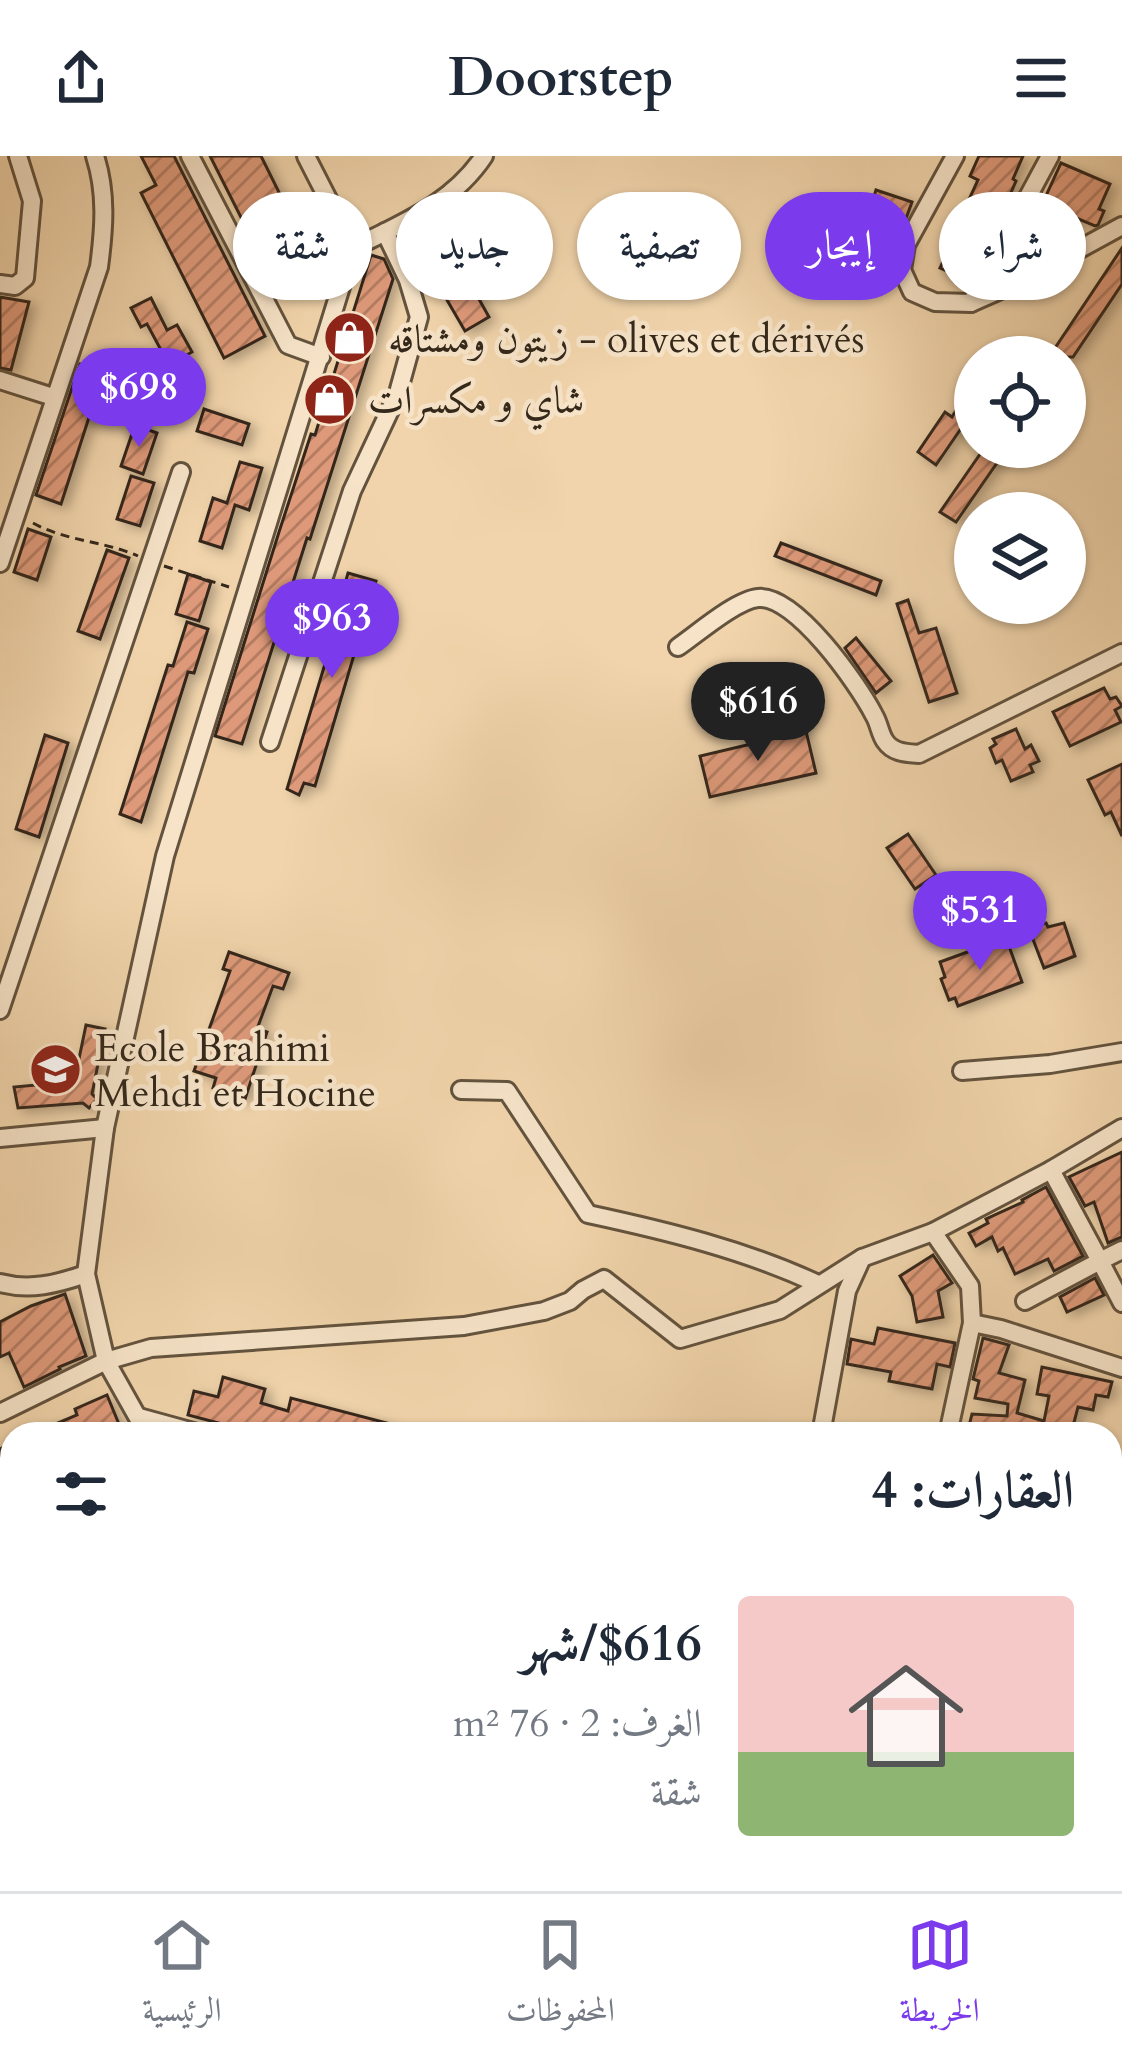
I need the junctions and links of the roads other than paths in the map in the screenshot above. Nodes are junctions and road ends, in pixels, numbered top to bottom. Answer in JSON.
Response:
{"nodes":[{"id":1,"x":18,"y":156,"type":"edge"},
{"id":2,"x":95,"y":156,"type":"edge"},
{"id":3,"x":190,"y":156,"type":"edge"},
{"id":4,"x":306,"y":156,"type":"edge"},
{"id":5,"x":484,"y":156,"type":"edge"},
{"id":6,"x":955,"y":156,"type":"edge"},
{"id":7,"x":1050,"y":156,"type":"edge"},
{"id":8,"x":324,"y":192,"type":"edge"},
{"id":9,"x":1122,"y":226,"type":"edge"},
{"id":10,"x":385,"y":232,"type":"junction"},
{"id":11,"x":372,"y":238,"type":"edge"},
{"id":12,"x":0,"y":284,"type":"edge"},
{"id":13,"x":338,"y":300,"type":"edge"},
{"id":14,"x":970,"y":303,"type":"junction"},
{"id":15,"x":321,"y":357,"type":"junction"},
{"id":16,"x":0,"y":380,"type":"edge"},
{"id":17,"x":53,"y":398,"type":"junction"},
{"id":18,"x":181,"y":472,"type":"dead end"},
{"id":19,"x":8,"y":511,"type":"edge"},
{"id":20,"x":0,"y":562,"type":"edge"},
{"id":21,"x":678,"y":647,"type":"dead end"},
{"id":22,"x":1122,"y":652,"type":"edge"},
{"id":23,"x":271,"y":742,"type":"dead end"},
{"id":24,"x":0,"y":1010,"type":"edge"},
{"id":25,"x":1122,"y":1052,"type":"edge"},
{"id":26,"x":962,"y":1071,"type":"dead end"},
{"id":27,"x":460,"y":1090,"type":"dead end"},
{"id":28,"x":105,"y":1128,"type":"junction"},
{"id":29,"x":1122,"y":1128,"type":"edge"},
{"id":30,"x":0,"y":1138,"type":"edge"},
{"id":31,"x":1051,"y":1170,"type":"junction"},
{"id":32,"x":933,"y":1232,"type":"junction"},
{"id":33,"x":1122,"y":1250,"type":"edge"},
{"id":34,"x":862,"y":1258,"type":"junction"},
{"id":35,"x":1100,"y":1261,"type":"junction"},
{"id":36,"x":86,"y":1274,"type":"junction"},
{"id":37,"x":0,"y":1283,"type":"edge"},
{"id":38,"x":818,"y":1284,"type":"junction"},
{"id":39,"x":1025,"y":1301,"type":"dead end"},
{"id":40,"x":1122,"y":1303,"type":"edge"},
{"id":41,"x":972,"y":1323,"type":"junction"},
{"id":42,"x":106,"y":1361,"type":"junction"},
{"id":43,"x":1122,"y":1368,"type":"edge"},
{"id":44,"x":0,"y":1413,"type":"edge"},
{"id":45,"x":141,"y":1422,"type":"edge"},
{"id":46,"x":823,"y":1422,"type":"edge"},
{"id":47,"x":951,"y":1422,"type":"edge"}],
"edges":[{"from":1,"to":12,"type":"street"},
{"from":2,"to":17,"type":"street"},
{"from":3,"to":15,"type":"street"},
{"from":4,"to":8,"type":"street"},
{"from":5,"to":10,"type":"street"},
{"from":6,"to":14,"type":"street"},
{"from":7,"to":14,"type":"street"},
{"from":9,"to":14,"type":"street"},
{"from":10,"to":11,"type":"street"},
{"from":10,"to":23,"type":"street"},
{"from":13,"to":15,"type":"street"},
{"from":15,"to":28,"type":"street"},
{"from":16,"to":17,"type":"street"},
{"from":17,"to":19,"type":"street"},
{"from":18,"to":24,"type":"street"},
{"from":19,"to":20,"type":"street"},
{"from":21,"to":22,"type":"street"},
{"from":25,"to":26,"type":"street"},
{"from":27,"to":38,"type":"street"},
{"from":28,"to":30,"type":"street"},
{"from":28,"to":36,"type":"street"},
{"from":29,"to":31,"type":"street"},
{"from":31,"to":32,"type":"street"},
{"from":31,"to":35,"type":"street"},
{"from":32,"to":34,"type":"street"},
{"from":32,"to":41,"type":"street"},
{"from":33,"to":35,"type":"street"},
{"from":34,"to":38,"type":"street"},
{"from":34,"to":46,"type":"street"},
{"from":35,"to":39,"type":"street"},
{"from":35,"to":40,"type":"street"},
{"from":36,"to":37,"type":"street"},
{"from":36,"to":42,"type":"street"},
{"from":38,"to":42,"type":"street"},
{"from":41,"to":43,"type":"street"},
{"from":41,"to":47,"type":"street"},
{"from":42,"to":44,"type":"street"},
{"from":42,"to":45,"type":"street"}]}
